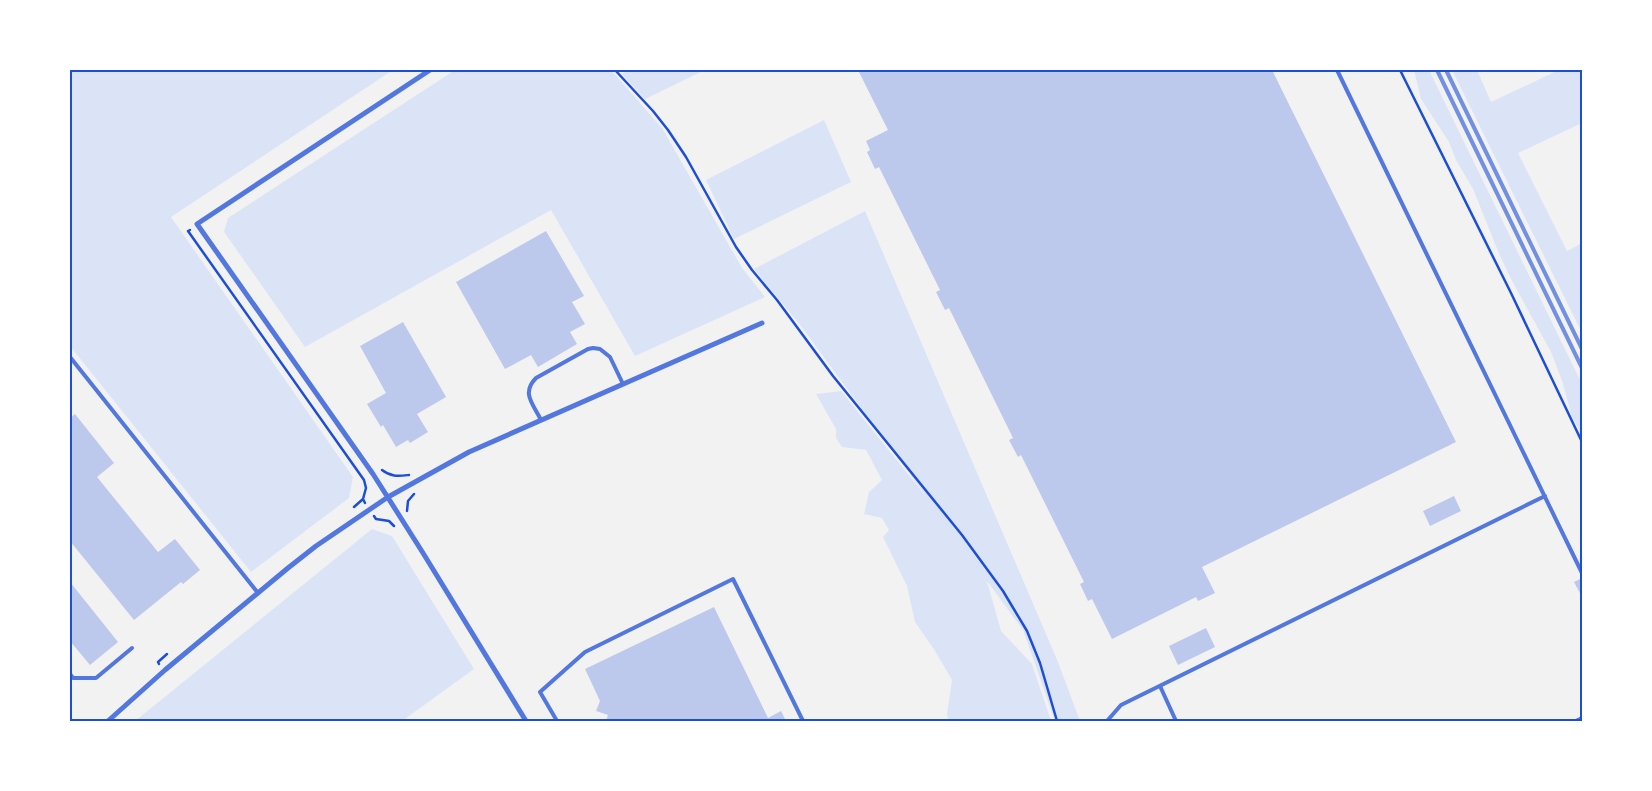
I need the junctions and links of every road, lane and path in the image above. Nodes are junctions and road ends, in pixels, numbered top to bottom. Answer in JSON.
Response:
{"nodes":[{"id":1,"x":430,"y":70,"type":"edge"},
{"id":2,"x":615,"y":70,"type":"edge"},
{"id":3,"x":1338,"y":70,"type":"edge"},
{"id":4,"x":1400,"y":70,"type":"edge"},
{"id":5,"x":197,"y":224,"type":"junction"},
{"id":6,"x":762,"y":323,"type":"dead end"},
{"id":7,"x":70,"y":357,"type":"edge"},
{"id":8,"x":623,"y":384,"type":"junction"},
{"id":9,"x":541,"y":420,"type":"junction"},
{"id":10,"x":1582,"y":442,"type":"edge"},
{"id":11,"x":1545,"y":496,"type":"junction"},
{"id":12,"x":388,"y":497,"type":"junction"},
{"id":13,"x":369,"y":509,"type":"junction"},
{"id":14,"x":397,"y":530,"type":"dead end"},
{"id":15,"x":1582,"y":573,"type":"edge"},
{"id":16,"x":258,"y":593,"type":"junction"},
{"id":17,"x":132,"y":648,"type":"dead end"},
{"id":18,"x":70,"y":674,"type":"edge"},
{"id":19,"x":1160,"y":686,"type":"junction"},
{"id":20,"x":1582,"y":718,"type":"edge"},
{"id":21,"x":108,"y":721,"type":"edge"},
{"id":22,"x":526,"y":721,"type":"edge"},
{"id":23,"x":558,"y":721,"type":"edge"},
{"id":24,"x":804,"y":721,"type":"edge"},
{"id":25,"x":1057,"y":721,"type":"edge"},
{"id":26,"x":1107,"y":721,"type":"edge"},
{"id":27,"x":1176,"y":721,"type":"edge"},
{"id":28,"x":1576,"y":721,"type":"edge"}],
"edges":[{"from":1,"to":5,"type":"street"},
{"from":2,"to":25,"type":"path"},
{"from":3,"to":11,"type":"lane"},
{"from":4,"to":10,"type":"path"},
{"from":5,"to":12,"type":"street"},
{"from":5,"to":13,"type":"path"},
{"from":6,"to":8,"type":"street"},
{"from":7,"to":16,"type":"lane"},
{"from":8,"to":9,"type":"street"},
{"from":8,"to":9,"type":"lane"},
{"from":9,"to":12,"type":"street"},
{"from":11,"to":15,"type":"lane"},
{"from":11,"to":19,"type":"lane"},
{"from":12,"to":13,"type":"street"},
{"from":12,"to":22,"type":"street"},
{"from":13,"to":14,"type":"path"},
{"from":13,"to":16,"type":"street"},
{"from":16,"to":21,"type":"street"},
{"from":17,"to":18,"type":"lane"},
{"from":19,"to":26,"type":"lane"},
{"from":19,"to":27,"type":"lane"},
{"from":20,"to":28,"type":"lane"},
{"from":23,"to":24,"type":"lane"}]}
